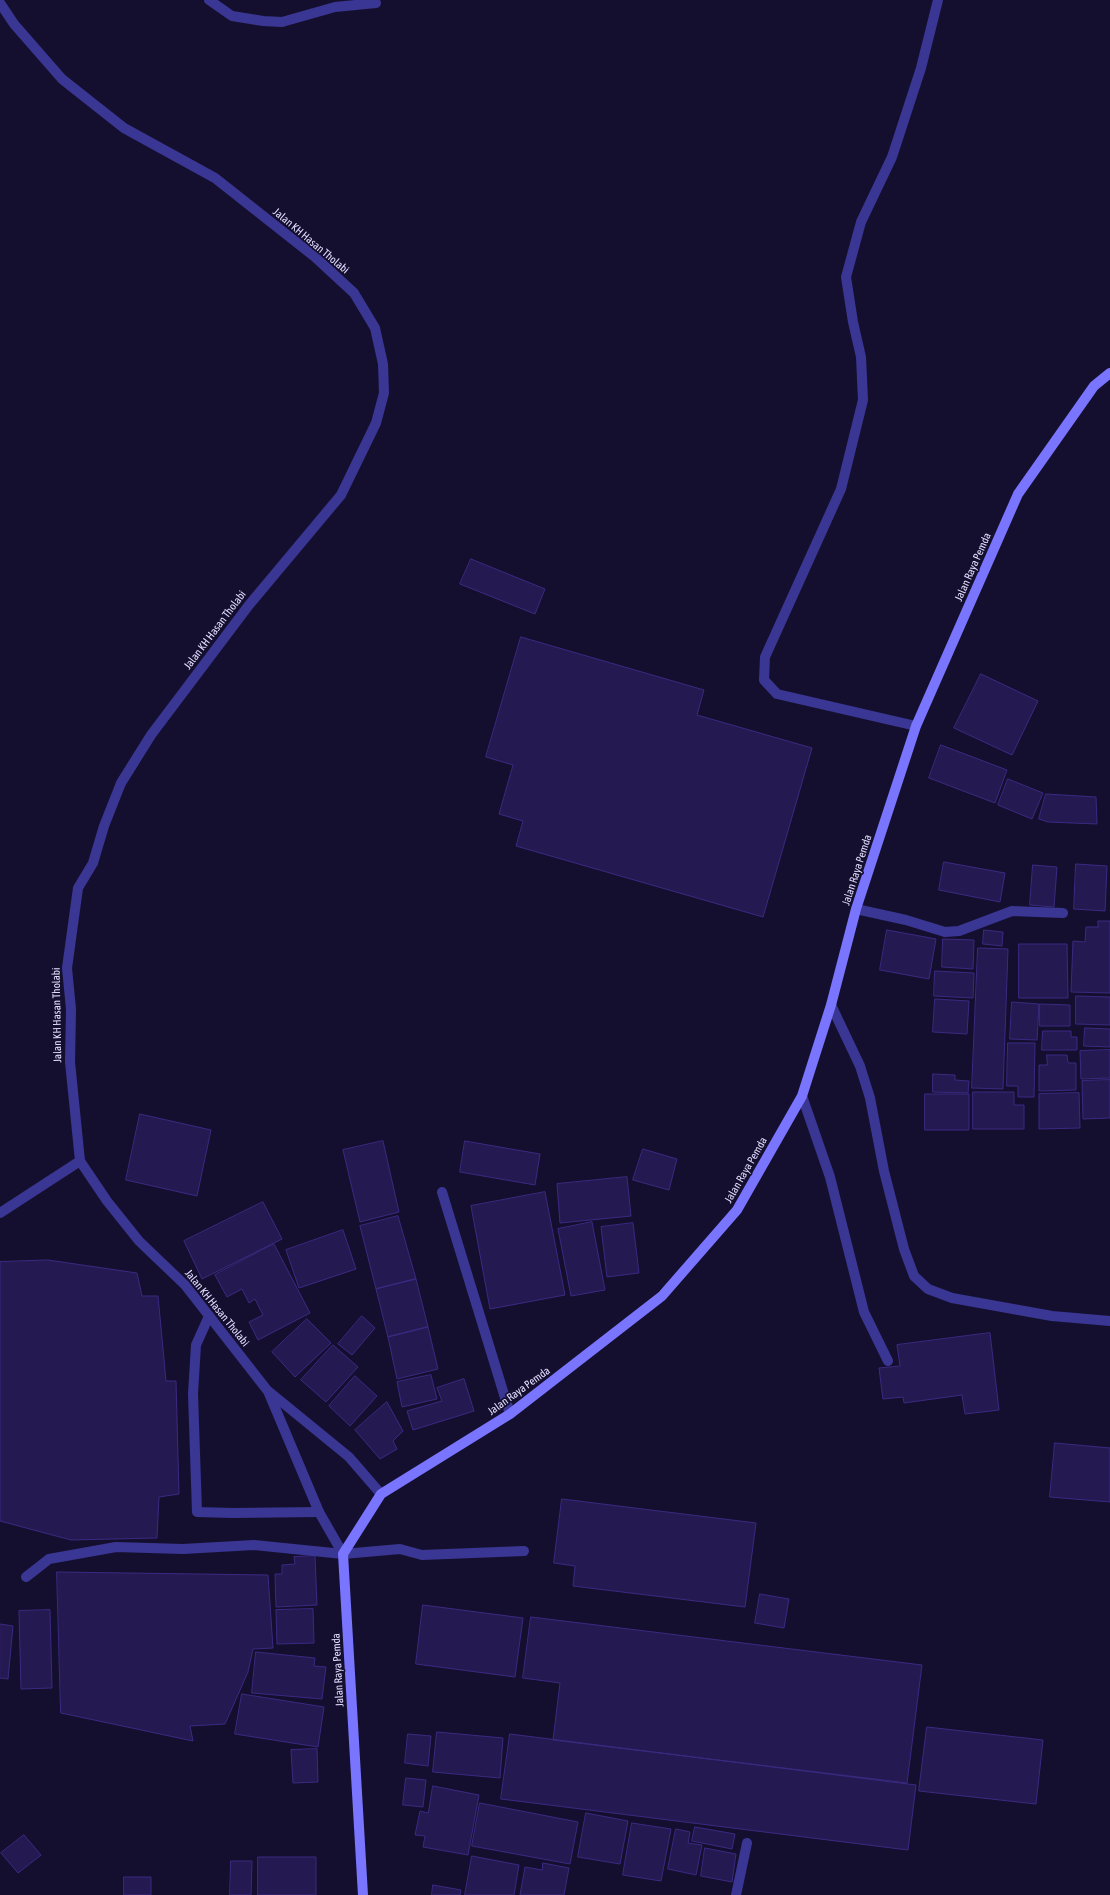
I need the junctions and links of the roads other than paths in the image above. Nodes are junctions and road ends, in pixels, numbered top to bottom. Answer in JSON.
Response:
{"nodes":[{"id":1,"x":209,"y":0,"type":"edge"},
{"id":2,"x":936,"y":0,"type":"edge"},
{"id":3,"x":0,"y":3,"type":"edge"},
{"id":4,"x":376,"y":3,"type":"dead end"},
{"id":5,"x":1110,"y":373,"type":"edge"},
{"id":6,"x":916,"y":726,"type":"junction"},
{"id":7,"x":856,"y":909,"type":"junction"},
{"id":8,"x":1064,"y":913,"type":"dead end"},
{"id":9,"x":831,"y":1005,"type":"junction"},
{"id":10,"x":802,"y":1096,"type":"junction"},
{"id":11,"x":80,"y":1161,"type":"junction"},
{"id":12,"x":442,"y":1192,"type":"dead end"},
{"id":13,"x":0,"y":1214,"type":"edge"},
{"id":14,"x":210,"y":1316,"type":"junction"},
{"id":15,"x":1110,"y":1321,"type":"edge"},
{"id":16,"x":888,"y":1360,"type":"dead end"},
{"id":17,"x":267,"y":1390,"type":"junction"},
{"id":18,"x":510,"y":1414,"type":"junction"},
{"id":19,"x":381,"y":1494,"type":"junction"},
{"id":20,"x":319,"y":1512,"type":"junction"},
{"id":21,"x":524,"y":1551,"type":"dead end"},
{"id":22,"x":343,"y":1554,"type":"junction"},
{"id":23,"x":26,"y":1577,"type":"dead end"},
{"id":24,"x":747,"y":1843,"type":"dead end"},
{"id":25,"x":363,"y":1895,"type":"edge"},
{"id":26,"x":736,"y":1895,"type":"edge"}],
"edges":[{"from":1,"to":4,"type":"street"},
{"from":2,"to":6,"type":"street"},
{"from":3,"to":11,"type":"street","name":"Jalan KH Hasan Tholabi"},
{"from":5,"to":6,"type":"main road","name":"Jalan Raya Pemda"},
{"from":6,"to":7,"type":"main road","name":"Jalan Raya Pemda"},
{"from":7,"to":8,"type":"street"},
{"from":7,"to":9,"type":"main road","name":"Jalan Raya Pemda"},
{"from":9,"to":10,"type":"main road","name":"Jalan Raya Pemda"},
{"from":9,"to":15,"type":"street"},
{"from":10,"to":16,"type":"street"},
{"from":10,"to":18,"type":"main road","name":"Jalan Raya Pemda"},
{"from":11,"to":13,"type":"street"},
{"from":11,"to":14,"type":"street","name":"Jalan KH Hasan Tholabi"},
{"from":12,"to":18,"type":"street"},
{"from":14,"to":17,"type":"street","name":"Jalan KH Hasan Tholabi"},
{"from":14,"to":20,"type":"street"},
{"from":17,"to":19,"type":"street","name":"Jalan KH Hasan Tholabi"},
{"from":17,"to":20,"type":"street","name":"Jalan KH Hasan Tholabi"},
{"from":18,"to":19,"type":"main road","name":"Jalan Raya Pemda"},
{"from":19,"to":22,"type":"main road","name":"Jalan Raya Pemda"},
{"from":20,"to":22,"type":"street","name":"Jalan KH Hasan Tholabi"},
{"from":21,"to":22,"type":"street"},
{"from":22,"to":23,"type":"street"},
{"from":22,"to":25,"type":"main road","name":"Jalan Raya Pemda"},
{"from":24,"to":26,"type":"street"}]}
